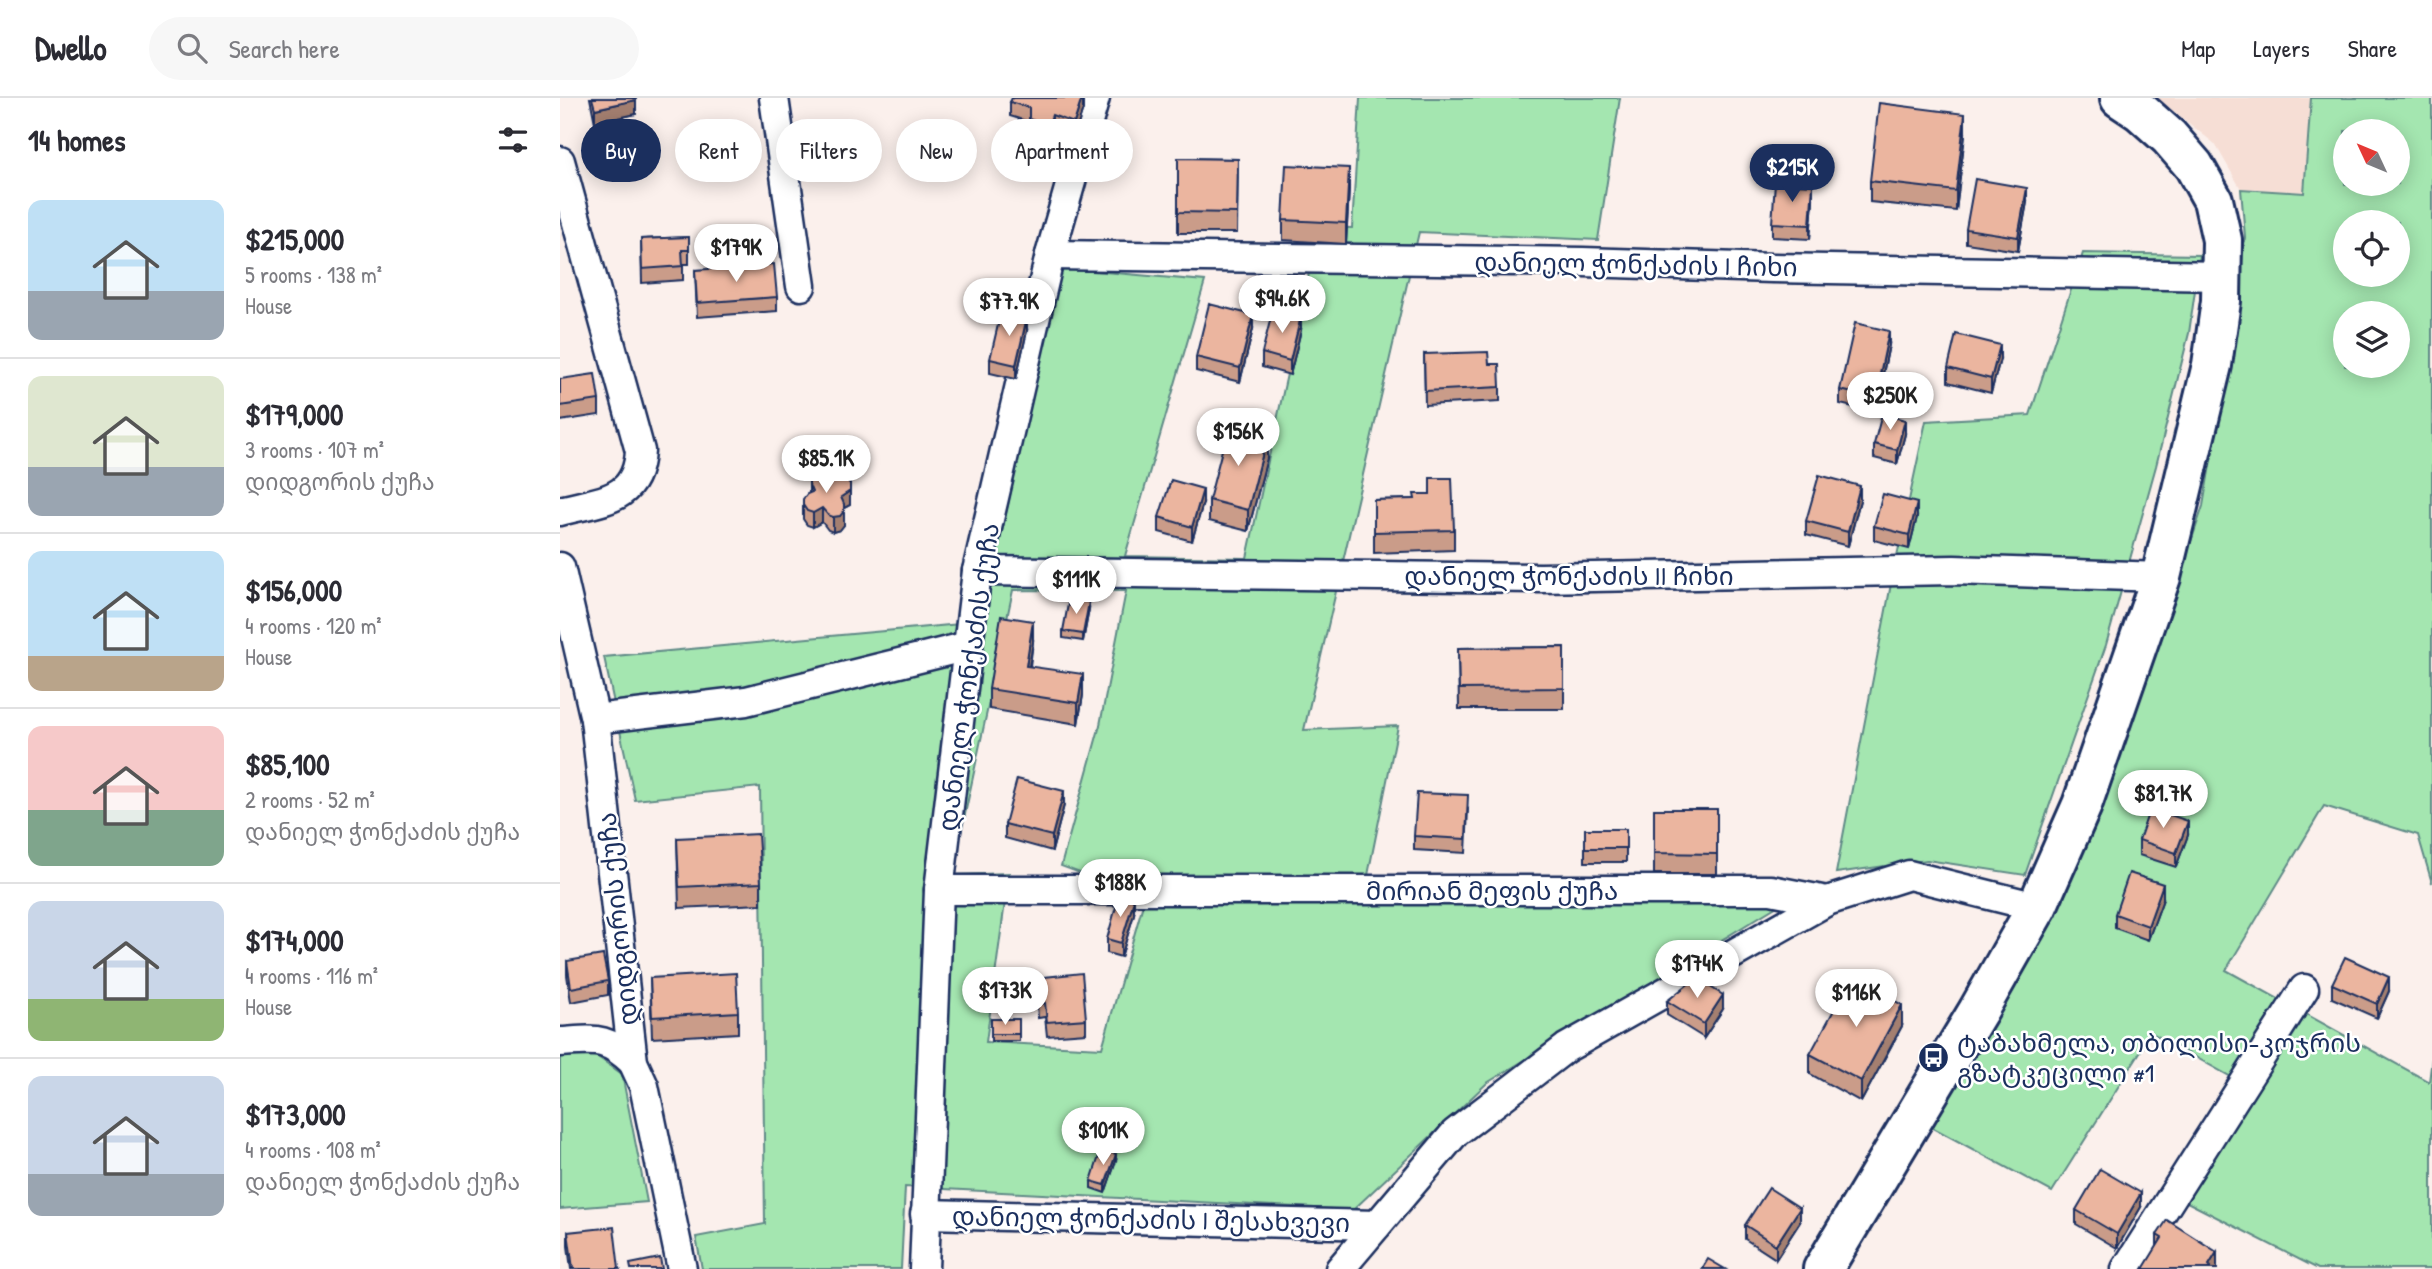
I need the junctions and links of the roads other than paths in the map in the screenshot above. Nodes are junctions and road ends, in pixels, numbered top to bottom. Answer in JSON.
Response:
{"nodes":[{"id":1,"x":774,"y":98,"type":"edge"},
{"id":2,"x":1095,"y":98,"type":"edge"},
{"id":3,"x":2120,"y":98,"type":"edge"},
{"id":4,"x":560,"y":161,"type":"edge"},
{"id":5,"x":1050,"y":255,"type":"junction"},
{"id":6,"x":2223,"y":276,"type":"junction"},
{"id":7,"x":801,"y":286,"type":"dead end"},
{"id":8,"x":560,"y":511,"type":"edge"},
{"id":9,"x":560,"y":567,"type":"edge"},
{"id":10,"x":977,"y":571,"type":"junction"},
{"id":11,"x":2161,"y":577,"type":"junction"},
{"id":12,"x":968,"y":646,"type":"junction"},
{"id":13,"x":595,"y":719,"type":"junction"},
{"id":14,"x":939,"y":890,"type":"junction"},
{"id":15,"x":1827,"y":901,"type":"junction"},
{"id":16,"x":2037,"y":907,"type":"junction"},
{"id":17,"x":2304,"y":989,"type":"dead end"},
{"id":18,"x":560,"y":1042,"type":"edge"},
{"id":19,"x":633,"y":1062,"type":"junction"},
{"id":20,"x":925,"y":1214,"type":"junction"},
{"id":21,"x":1377,"y":1225,"type":"junction"},
{"id":22,"x":682,"y":1269,"type":"edge"},
{"id":23,"x":924,"y":1269,"type":"edge"},
{"id":24,"x":1339,"y":1269,"type":"edge"},
{"id":25,"x":1823,"y":1269,"type":"edge"},
{"id":26,"x":2126,"y":1269,"type":"edge"}],
"edges":[{"from":1,"to":7,"type":"street"},
{"from":2,"to":5,"type":"street","name":"დანიელ ჭონქაძის ქუჩა"},
{"from":3,"to":6,"type":"main road"},
{"from":4,"to":8,"type":"street"},
{"from":5,"to":6,"type":"street","name":"დანიელ ჭონქაძის I ჩიხი"},
{"from":5,"to":10,"type":"street","name":"დანიელ ჭონქაძის ქუჩა"},
{"from":6,"to":11,"type":"main road"},
{"from":9,"to":13,"type":"street","name":"დიდგორის ქუჩა"},
{"from":10,"to":11,"type":"street","name":"დანიელ ჭონქაძის II ჩიხი"},
{"from":10,"to":12,"type":"street","name":"დანიელ ჭონქაძის ქუჩა"},
{"from":11,"to":16,"type":"main road"},
{"from":12,"to":13,"type":"street"},
{"from":12,"to":14,"type":"street","name":"დანიელ ჭონქაძის ქუჩა"},
{"from":13,"to":19,"type":"street","name":"დიდგორის ქუჩა"},
{"from":14,"to":15,"type":"street","name":"მირიან მეფის ქუჩა"},
{"from":14,"to":20,"type":"street","name":"დანიელ ჭონქაძის ქუჩა"},
{"from":15,"to":16,"type":"street","name":"მირიან მეფის ქუჩა"},
{"from":15,"to":21,"type":"street"},
{"from":16,"to":25,"type":"main road"},
{"from":17,"to":26,"type":"street"},
{"from":18,"to":19,"type":"street"},
{"from":19,"to":22,"type":"street","name":"დიდგორის ქუჩა"},
{"from":20,"to":21,"type":"street","name":"დანიელ ჭონქაძის I შესახვევი"},
{"from":20,"to":23,"type":"street","name":"დანიელ ჭონქაძის ქუჩა"},
{"from":21,"to":24,"type":"street"}]}
